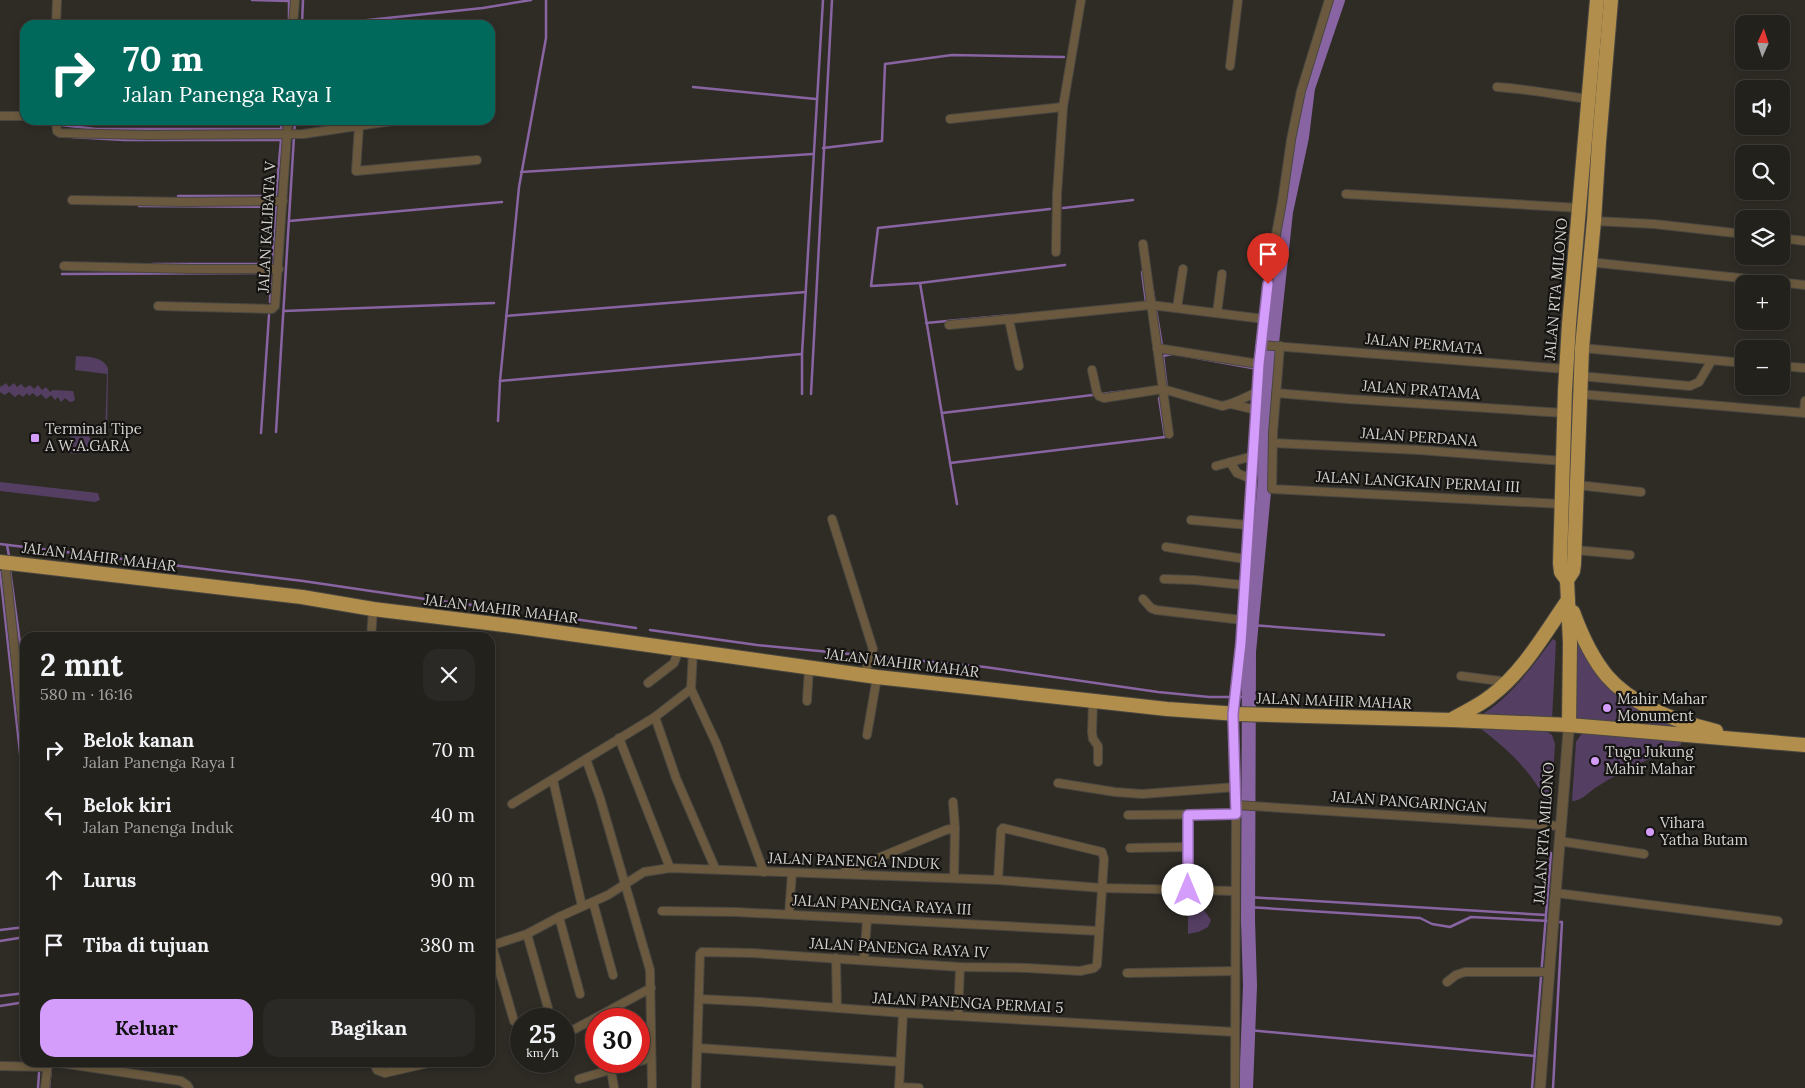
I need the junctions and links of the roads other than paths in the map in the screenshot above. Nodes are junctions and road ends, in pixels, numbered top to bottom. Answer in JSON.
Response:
{"nodes":[{"id":1,"x":57,"y":0,"type":"edge"},
{"id":2,"x":295,"y":0,"type":"edge"},
{"id":3,"x":1081,"y":0,"type":"edge"},
{"id":4,"x":1238,"y":0,"type":"edge"},
{"id":5,"x":1329,"y":0,"type":"edge"},
{"id":6,"x":1597,"y":0,"type":"edge"},
{"id":7,"x":1611,"y":0,"type":"edge"},
{"id":8,"x":56,"y":20,"type":"edge"},
{"id":9,"x":293,"y":20,"type":"edge"},
{"id":10,"x":1230,"y":66,"type":"dead end"},
{"id":11,"x":1497,"y":87,"type":"dead end"},
{"id":12,"x":1589,"y":99,"type":"junction"},
{"id":13,"x":1063,"y":107,"type":"junction"},
{"id":14,"x":0,"y":116,"type":"edge"},
{"id":15,"x":20,"y":116,"type":"edge"},
{"id":16,"x":950,"y":118,"type":"dead end"},
{"id":17,"x":56,"y":125,"type":"edge"},
{"id":18,"x":289,"y":125,"type":"edge"},
{"id":19,"x":366,"y":125,"type":"edge"},
{"id":20,"x":359,"y":126,"type":"junction"},
{"id":21,"x":292,"y":134,"type":"junction"},
{"id":22,"x":477,"y":160,"type":"dead end"},
{"id":23,"x":1346,"y":194,"type":"dead end"},
{"id":24,"x":72,"y":200,"type":"dead end"},
{"id":25,"x":282,"y":201,"type":"junction"},
{"id":26,"x":1580,"y":208,"type":"junction"},
{"id":27,"x":1593,"y":228,"type":"junction"},
{"id":28,"x":1735,"y":233,"type":"edge"},
{"id":29,"x":1578,"y":234,"type":"junction"},
{"id":30,"x":1790,"y":239,"type":"edge"},
{"id":31,"x":1805,"y":241,"type":"edge"},
{"id":32,"x":1143,"y":244,"type":"dead end"},
{"id":33,"x":1056,"y":252,"type":"dead end"},
{"id":34,"x":1590,"y":262,"type":"junction"},
{"id":35,"x":64,"y":266,"type":"dead end"},
{"id":36,"x":279,"y":268,"type":"junction"},
{"id":37,"x":1183,"y":269,"type":"dead end"},
{"id":38,"x":1222,"y":274,"type":"dead end"},
{"id":39,"x":1805,"y":285,"type":"edge"},
{"id":40,"x":1151,"y":305,"type":"junction"},
{"id":41,"x":158,"y":306,"type":"dead end"},
{"id":42,"x":1177,"y":308,"type":"junction"},
{"id":43,"x":1217,"y":313,"type":"junction"},
{"id":44,"x":1264,"y":319,"type":"junction"},
{"id":45,"x":1009,"y":320,"type":"junction"},
{"id":46,"x":949,"y":325,"type":"dead end"},
{"id":47,"x":1271,"y":345,"type":"junction"},
{"id":48,"x":1157,"y":348,"type":"junction"},
{"id":49,"x":1582,"y":348,"type":"junction"},
{"id":50,"x":1712,"y":360,"type":"junction"},
{"id":51,"x":1735,"y":362,"type":"edge"},
{"id":52,"x":1259,"y":364,"type":"junction"},
{"id":53,"x":1019,"y":366,"type":"dead end"},
{"id":54,"x":1790,"y":367,"type":"edge"},
{"id":55,"x":1805,"y":368,"type":"edge"},
{"id":56,"x":1566,"y":369,"type":"junction"},
{"id":57,"x":1092,"y":370,"type":"dead end"},
{"id":58,"x":1580,"y":376,"type":"junction"},
{"id":59,"x":1163,"y":390,"type":"junction"},
{"id":60,"x":1257,"y":392,"type":"junction"},
{"id":61,"x":1276,"y":393,"type":"junction"},
{"id":62,"x":1579,"y":394,"type":"junction"},
{"id":63,"x":1805,"y":400,"type":"edge"},
{"id":64,"x":1231,"y":404,"type":"junction"},
{"id":65,"x":1256,"y":410,"type":"junction"},
{"id":66,"x":1564,"y":412,"type":"junction"},
{"id":67,"x":1804,"y":413,"type":"edge"},
{"id":68,"x":1169,"y":434,"type":"dead end"},
{"id":69,"x":1273,"y":443,"type":"junction"},
{"id":70,"x":1253,"y":456,"type":"junction"},
{"id":71,"x":1563,"y":461,"type":"junction"},
{"id":72,"x":1230,"y":462,"type":"junction"},
{"id":73,"x":1216,"y":466,"type":"dead end"},
{"id":74,"x":1251,"y":478,"type":"junction"},
{"id":75,"x":1576,"y":485,"type":"junction"},
{"id":76,"x":1641,"y":492,"type":"dead end"},
{"id":77,"x":1562,"y":504,"type":"junction"},
{"id":78,"x":832,"y":519,"type":"dead end"},
{"id":79,"x":1191,"y":520,"type":"dead end"},
{"id":80,"x":1248,"y":525,"type":"junction"},
{"id":81,"x":1166,"y":547,"type":"dead end"},
{"id":82,"x":1575,"y":550,"type":"junction"},
{"id":83,"x":1630,"y":555,"type":"dead end"},
{"id":84,"x":1245,"y":559,"type":"junction"},
{"id":85,"x":3,"y":562,"type":"edge"},
{"id":86,"x":1164,"y":579,"type":"dead end"},
{"id":87,"x":1567,"y":580,"type":"junction"},
{"id":88,"x":1243,"y":585,"type":"junction"},
{"id":89,"x":1143,"y":599,"type":"dead end"},
{"id":90,"x":1568,"y":600,"type":"junction"},
{"id":91,"x":373,"y":608,"type":"junction"},
{"id":92,"x":1242,"y":620,"type":"junction"},
{"id":93,"x":371,"y":632,"type":"edge"},
{"id":94,"x":686,"y":650,"type":"junction"},
{"id":95,"x":809,"y":668,"type":"junction"},
{"id":96,"x":870,"y":676,"type":"junction"},
{"id":97,"x":1461,"y":676,"type":"dead end"},
{"id":98,"x":1508,"y":682,"type":"junction"},
{"id":99,"x":648,"y":683,"type":"dead end"},
{"id":100,"x":691,"y":689,"type":"junction"},
{"id":101,"x":808,"y":701,"type":"dead end"},
{"id":102,"x":1093,"y":701,"type":"junction"},
{"id":103,"x":20,"y":703,"type":"edge"},
{"id":104,"x":1235,"y":714,"type":"junction"},
{"id":105,"x":655,"y":717,"type":"junction"},
{"id":106,"x":1451,"y":720,"type":"junction"},
{"id":107,"x":1569,"y":725,"type":"junction"},
{"id":108,"x":867,"y":735,"type":"dead end"},
{"id":109,"x":619,"y":738,"type":"junction"},
{"id":110,"x":1755,"y":740,"type":"junction"},
{"id":111,"x":1805,"y":745,"type":"edge"},
{"id":112,"x":586,"y":759,"type":"junction"},
{"id":113,"x":1098,"y":762,"type":"dead end"},
{"id":114,"x":553,"y":780,"type":"junction"},
{"id":115,"x":1058,"y":783,"type":"dead end"},
{"id":116,"x":1236,"y":787,"type":"junction"},
{"id":117,"x":953,"y":802,"type":"dead end"},
{"id":118,"x":512,"y":804,"type":"dead end"},
{"id":119,"x":1239,"y":805,"type":"junction"},
{"id":120,"x":1236,"y":814,"type":"junction"},
{"id":121,"x":1128,"y":815,"type":"dead end"},
{"id":122,"x":1188,"y":815,"type":"junction"},
{"id":123,"x":1560,"y":826,"type":"junction"},
{"id":124,"x":955,"y":828,"type":"junction"},
{"id":125,"x":1559,"y":840,"type":"junction"},
{"id":126,"x":1188,"y":847,"type":"junction"},
{"id":127,"x":1130,"y":848,"type":"dead end"},
{"id":128,"x":1644,"y":854,"type":"dead end"},
{"id":129,"x":670,"y":868,"type":"junction"},
{"id":130,"x":715,"y":868,"type":"junction"},
{"id":131,"x":764,"y":872,"type":"junction"},
{"id":132,"x":792,"y":873,"type":"junction"},
{"id":133,"x":840,"y":874,"type":"junction"},
{"id":134,"x":954,"y":878,"type":"junction"},
{"id":135,"x":998,"y":880,"type":"junction"},
{"id":136,"x":625,"y":884,"type":"junction"},
{"id":137,"x":1102,"y":888,"type":"junction"},
{"id":138,"x":1188,"y":890,"type":"junction"},
{"id":139,"x":1235,"y":891,"type":"junction"},
{"id":140,"x":1556,"y":893,"type":"junction"},
{"id":141,"x":593,"y":902,"type":"junction"},
{"id":142,"x":582,"y":906,"type":"junction"},
{"id":143,"x":662,"y":911,"type":"dead end"},
{"id":144,"x":789,"y":914,"type":"junction"},
{"id":145,"x":559,"y":917,"type":"junction"},
{"id":146,"x":866,"y":920,"type":"junction"},
{"id":147,"x":1778,"y":921,"type":"dead end"},
{"id":148,"x":1100,"y":931,"type":"junction"},
{"id":149,"x":527,"y":934,"type":"junction"},
{"id":150,"x":495,"y":945,"type":"edge"},
{"id":151,"x":836,"y":958,"type":"junction"},
{"id":152,"x":495,"y":959,"type":"edge"},
{"id":153,"x":864,"y":960,"type":"junction"},
{"id":154,"x":960,"y":967,"type":"junction"},
{"id":155,"x":1235,"y":971,"type":"junction"},
{"id":156,"x":1549,"y":972,"type":"junction"},
{"id":157,"x":1127,"y":973,"type":"dead end"},
{"id":158,"x":613,"y":975,"type":"dead end"},
{"id":159,"x":1447,"y":982,"type":"dead end"},
{"id":160,"x":651,"y":988,"type":"junction"},
{"id":161,"x":580,"y":994,"type":"dead end"},
{"id":162,"x":699,"y":999,"type":"junction"},
{"id":163,"x":618,"y":1006,"type":"joint"},
{"id":164,"x":510,"y":1008,"type":"edge"},
{"id":165,"x":548,"y":1008,"type":"dead end"},
{"id":166,"x":837,"y":1008,"type":"junction"},
{"id":167,"x":903,"y":1013,"type":"junction"},
{"id":168,"x":958,"y":1016,"type":"junction"},
{"id":169,"x":575,"y":1029,"type":"edge"},
{"id":170,"x":1235,"y":1032,"type":"junction"},
{"id":171,"x":698,"y":1048,"type":"junction"},
{"id":172,"x":651,"y":1058,"type":"joint"},
{"id":173,"x":900,"y":1062,"type":"junction"},
{"id":174,"x":20,"y":1065,"type":"edge"},
{"id":175,"x":0,"y":1066,"type":"edge"},
{"id":176,"x":49,"y":1067,"type":"edge"},
{"id":177,"x":73,"y":1067,"type":"edge"},
{"id":178,"x":376,"y":1067,"type":"edge"},
{"id":179,"x":411,"y":1067,"type":"edge"},
{"id":180,"x":600,"y":1073,"type":"edge"},
{"id":181,"x":612,"y":1073,"type":"edge"},
{"id":182,"x":579,"y":1079,"type":"dead end"},
{"id":183,"x":45,"y":1088,"type":"edge"},
{"id":184,"x":189,"y":1088,"type":"edge"},
{"id":185,"x":614,"y":1088,"type":"edge"},
{"id":186,"x":652,"y":1088,"type":"edge"},
{"id":187,"x":696,"y":1088,"type":"edge"},
{"id":188,"x":899,"y":1088,"type":"edge"},
{"id":189,"x":919,"y":1088,"type":"edge"},
{"id":190,"x":1235,"y":1088,"type":"edge"},
{"id":191,"x":1540,"y":1088,"type":"edge"}],
"edges":[{"from":1,"to":8,"type":"street"},
{"from":2,"to":9,"type":"street"},
{"from":3,"to":13,"type":"street"},
{"from":4,"to":10,"type":"street"},
{"from":5,"to":44,"type":"street"},
{"from":6,"to":12,"type":"highway","name":"JALAN RTA MILONO"},
{"from":7,"to":27,"type":"highway","name":"JALAN RTA MILONO"},
{"from":11,"to":12,"type":"street"},
{"from":12,"to":26,"type":"highway","name":"JALAN RTA MILONO"},
{"from":13,"to":16,"type":"street"},
{"from":13,"to":33,"type":"street"},
{"from":14,"to":15,"type":"street"},
{"from":17,"to":21,"type":"street"},
{"from":18,"to":21,"type":"street","name":"JALAN KALIBATA V"},
{"from":19,"to":20,"type":"street"},
{"from":20,"to":21,"type":"street"},
{"from":20,"to":22,"type":"street"},
{"from":21,"to":25,"type":"street","name":"JALAN KALIBATA V"},
{"from":23,"to":26,"type":"street"},
{"from":24,"to":25,"type":"street"},
{"from":25,"to":36,"type":"street","name":"JALAN KALIBATA V"},
{"from":26,"to":29,"type":"highway","name":"JALAN RTA MILONO"},
{"from":27,"to":28,"type":"street"},
{"from":27,"to":29,"type":"highway"},
{"from":27,"to":34,"type":"highway","name":"JALAN RTA MILONO"},
{"from":29,"to":56,"type":"highway","name":"JALAN RTA MILONO"},
{"from":30,"to":31,"type":"street"},
{"from":32,"to":40,"type":"street"},
{"from":34,"to":39,"type":"street"},
{"from":34,"to":49,"type":"highway","name":"JALAN RTA MILONO"},
{"from":35,"to":36,"type":"street"},
{"from":36,"to":41,"type":"street","name":"JALAN KALIBATA V"},
{"from":37,"to":42,"type":"street"},
{"from":38,"to":43,"type":"street"},
{"from":40,"to":42,"type":"street"},
{"from":40,"to":45,"type":"street"},
{"from":40,"to":48,"type":"street"},
{"from":42,"to":43,"type":"street"},
{"from":43,"to":44,"type":"street"},
{"from":44,"to":47,"type":"street"},
{"from":45,"to":46,"type":"street"},
{"from":45,"to":53,"type":"street"},
{"from":47,"to":52,"type":"street"},
{"from":47,"to":56,"type":"street","name":"JALAN PERMATA"},
{"from":47,"to":61,"type":"street"},
{"from":48,"to":52,"type":"street"},
{"from":48,"to":59,"type":"street"},
{"from":49,"to":50,"type":"street"},
{"from":49,"to":58,"type":"highway","name":"JALAN RTA MILONO"},
{"from":50,"to":51,"type":"street"},
{"from":50,"to":58,"type":"street"},
{"from":52,"to":60,"type":"street"},
{"from":54,"to":55,"type":"street"},
{"from":56,"to":66,"type":"highway","name":"JALAN RTA MILONO"},
{"from":57,"to":59,"type":"street"},
{"from":58,"to":62,"type":"highway","name":"JALAN RTA MILONO"},
{"from":59,"to":64,"type":"street"},
{"from":59,"to":68,"type":"street"},
{"from":60,"to":64,"type":"street"},
{"from":60,"to":65,"type":"street"},
{"from":61,"to":66,"type":"street","name":"JALAN PRATAMA"},
{"from":61,"to":69,"type":"street"},
{"from":62,"to":67,"type":"street"},
{"from":62,"to":75,"type":"highway","name":"JALAN RTA MILONO"},
{"from":63,"to":67,"type":"street"},
{"from":64,"to":65,"type":"street"},
{"from":65,"to":70,"type":"street"},
{"from":66,"to":71,"type":"highway","name":"JALAN RTA MILONO"},
{"from":69,"to":71,"type":"street","name":"JALAN PERDANA"},
{"from":69,"to":77,"type":"street","name":"JALAN LANGKAIN PERMAI III"},
{"from":70,"to":72,"type":"street"},
{"from":70,"to":74,"type":"street"},
{"from":71,"to":77,"type":"highway","name":"JALAN RTA MILONO"},
{"from":72,"to":73,"type":"street"},
{"from":72,"to":74,"type":"street"},
{"from":74,"to":80,"type":"street"},
{"from":75,"to":76,"type":"street"},
{"from":75,"to":82,"type":"highway","name":"JALAN RTA MILONO"},
{"from":77,"to":87,"type":"highway","name":"JALAN RTA MILONO"},
{"from":78,"to":96,"type":"street"},
{"from":79,"to":80,"type":"street"},
{"from":80,"to":84,"type":"street"},
{"from":81,"to":84,"type":"street"},
{"from":82,"to":83,"type":"street"},
{"from":82,"to":87,"type":"highway","name":"JALAN RTA MILONO"},
{"from":84,"to":88,"type":"street"},
{"from":85,"to":91,"type":"highway","name":"JALAN MAHIR MAHAR"},
{"from":85,"to":103,"type":"street"},
{"from":86,"to":88,"type":"street"},
{"from":87,"to":90,"type":"highway","name":"JALAN RTA MILONO"},
{"from":88,"to":92,"type":"street"},
{"from":89,"to":92,"type":"street"},
{"from":90,"to":98,"type":"highway"},
{"from":90,"to":107,"type":"highway","name":"JALAN RTA MILONO"},
{"from":90,"to":110,"type":"highway"},
{"from":91,"to":93,"type":"street"},
{"from":91,"to":94,"type":"highway","name":"JALAN MAHIR MAHAR"},
{"from":92,"to":104,"type":"street"},
{"from":94,"to":95,"type":"highway","name":"JALAN MAHIR MAHAR"},
{"from":94,"to":99,"type":"street"},
{"from":94,"to":100,"type":"street"},
{"from":95,"to":96,"type":"highway","name":"JALAN MAHIR MAHAR"},
{"from":95,"to":101,"type":"street"},
{"from":96,"to":102,"type":"highway","name":"JALAN MAHIR MAHAR"},
{"from":96,"to":108,"type":"street"},
{"from":97,"to":98,"type":"street"},
{"from":98,"to":106,"type":"highway"},
{"from":100,"to":105,"type":"street"},
{"from":100,"to":131,"type":"street"},
{"from":102,"to":104,"type":"highway","name":"JALAN MAHIR MAHAR"},
{"from":102,"to":113,"type":"street"},
{"from":104,"to":106,"type":"highway","name":"JALAN MAHIR MAHAR"},
{"from":104,"to":116,"type":"street"},
{"from":105,"to":109,"type":"street"},
{"from":105,"to":130,"type":"street"},
{"from":106,"to":107,"type":"highway","name":"JALAN MAHIR MAHAR"},
{"from":107,"to":110,"type":"highway","name":"JALAN MAHIR MAHAR"},
{"from":107,"to":123,"type":"street","name":"JALAN RTA MILONO"},
{"from":109,"to":112,"type":"street"},
{"from":109,"to":129,"type":"street"},
{"from":110,"to":111,"type":"highway","name":"JALAN MAHIR MAHAR"},
{"from":112,"to":114,"type":"street"},
{"from":112,"to":136,"type":"street"},
{"from":114,"to":118,"type":"street"},
{"from":114,"to":142,"type":"street"},
{"from":115,"to":116,"type":"street"},
{"from":116,"to":119,"type":"street"},
{"from":117,"to":124,"type":"street"},
{"from":119,"to":120,"type":"street"},
{"from":119,"to":123,"type":"street","name":"JALAN PANGARINGAN"},
{"from":120,"to":122,"type":"street"},
{"from":120,"to":139,"type":"street"},
{"from":121,"to":122,"type":"street"},
{"from":122,"to":126,"type":"street"},
{"from":123,"to":125,"type":"street","name":"JALAN RTA MILONO"},
{"from":124,"to":133,"type":"street"},
{"from":124,"to":134,"type":"street"},
{"from":125,"to":128,"type":"street"},
{"from":125,"to":140,"type":"street","name":"JALAN RTA MILONO"},
{"from":126,"to":127,"type":"street"},
{"from":126,"to":138,"type":"street"},
{"from":129,"to":130,"type":"street","name":"JALAN PANENGA INDUK"},
{"from":129,"to":136,"type":"street","name":"JALAN PANENGA INDUK"},
{"from":130,"to":131,"type":"street","name":"JALAN PANENGA INDUK"},
{"from":131,"to":132,"type":"street","name":"JALAN PANENGA INDUK"},
{"from":132,"to":133,"type":"street","name":"JALAN PANENGA INDUK"},
{"from":132,"to":144,"type":"street"},
{"from":133,"to":134,"type":"street","name":"JALAN PANENGA INDUK"},
{"from":134,"to":135,"type":"street","name":"JALAN PANENGA INDUK"},
{"from":135,"to":137,"type":"street","name":"JALAN PANENGA INDUK"},
{"from":135,"to":137,"type":"street"},
{"from":136,"to":141,"type":"street","name":"JALAN PANENGA INDUK"},
{"from":136,"to":160,"type":"street"},
{"from":137,"to":138,"type":"street","name":"JALAN PANENGA INDUK"},
{"from":137,"to":148,"type":"street"},
{"from":138,"to":139,"type":"street","name":"JALAN PANENGA INDUK"},
{"from":139,"to":155,"type":"street"},
{"from":140,"to":147,"type":"street"},
{"from":140,"to":156,"type":"street","name":"JALAN RTA MILONO"},
{"from":141,"to":142,"type":"street","name":"JALAN PANENGA INDUK"},
{"from":141,"to":158,"type":"street"},
{"from":142,"to":145,"type":"street","name":"JALAN PANENGA INDUK"},
{"from":143,"to":144,"type":"street","name":"JALAN PANENGA RAYA III"},
{"from":144,"to":146,"type":"street","name":"JALAN PANENGA RAYA III"},
{"from":145,"to":149,"type":"street","name":"JALAN PANENGA INDUK"},
{"from":145,"to":161,"type":"street"},
{"from":146,"to":148,"type":"street","name":"JALAN PANENGA RAYA III"},
{"from":146,"to":153,"type":"street"},
{"from":148,"to":154,"type":"street","name":"JALAN PANENGA RAYA IV"},
{"from":149,"to":150,"type":"street","name":"JALAN PANENGA INDUK"},
{"from":149,"to":165,"type":"street"},
{"from":151,"to":153,"type":"street","name":"JALAN PANENGA RAYA IV"},
{"from":151,"to":162,"type":"street","name":"JALAN PANENGA RAYA IV"},
{"from":151,"to":166,"type":"street"},
{"from":152,"to":164,"type":"street"},
{"from":153,"to":154,"type":"street","name":"JALAN PANENGA RAYA IV"},
{"from":154,"to":168,"type":"street"},
{"from":155,"to":157,"type":"street"},
{"from":155,"to":170,"type":"street"},
{"from":156,"to":159,"type":"street"},
{"from":156,"to":191,"type":"street","name":"JALAN RTA MILONO"},
{"from":160,"to":163,"type":"street"},
{"from":160,"to":172,"type":"street"},
{"from":162,"to":166,"type":"street","name":"JALAN PANENGA PERMAI 5"},
{"from":162,"to":171,"type":"street"},
{"from":163,"to":169,"type":"street"},
{"from":166,"to":167,"type":"street","name":"JALAN PANENGA PERMAI 5"},
{"from":167,"to":168,"type":"street","name":"JALAN PANENGA PERMAI 5"},
{"from":167,"to":173,"type":"street"},
{"from":168,"to":170,"type":"street","name":"JALAN PANENGA PERMAI 5"},
{"from":170,"to":190,"type":"street"},
{"from":171,"to":173,"type":"street"},
{"from":171,"to":187,"type":"street"},
{"from":172,"to":186,"type":"street"},
{"from":173,"to":188,"type":"street"},
{"from":174,"to":175,"type":"street"},
{"from":176,"to":183,"type":"street"},
{"from":177,"to":184,"type":"street"},
{"from":178,"to":179,"type":"street"},
{"from":180,"to":182,"type":"street"},
{"from":181,"to":185,"type":"street"},
{"from":188,"to":189,"type":"street"}]}
